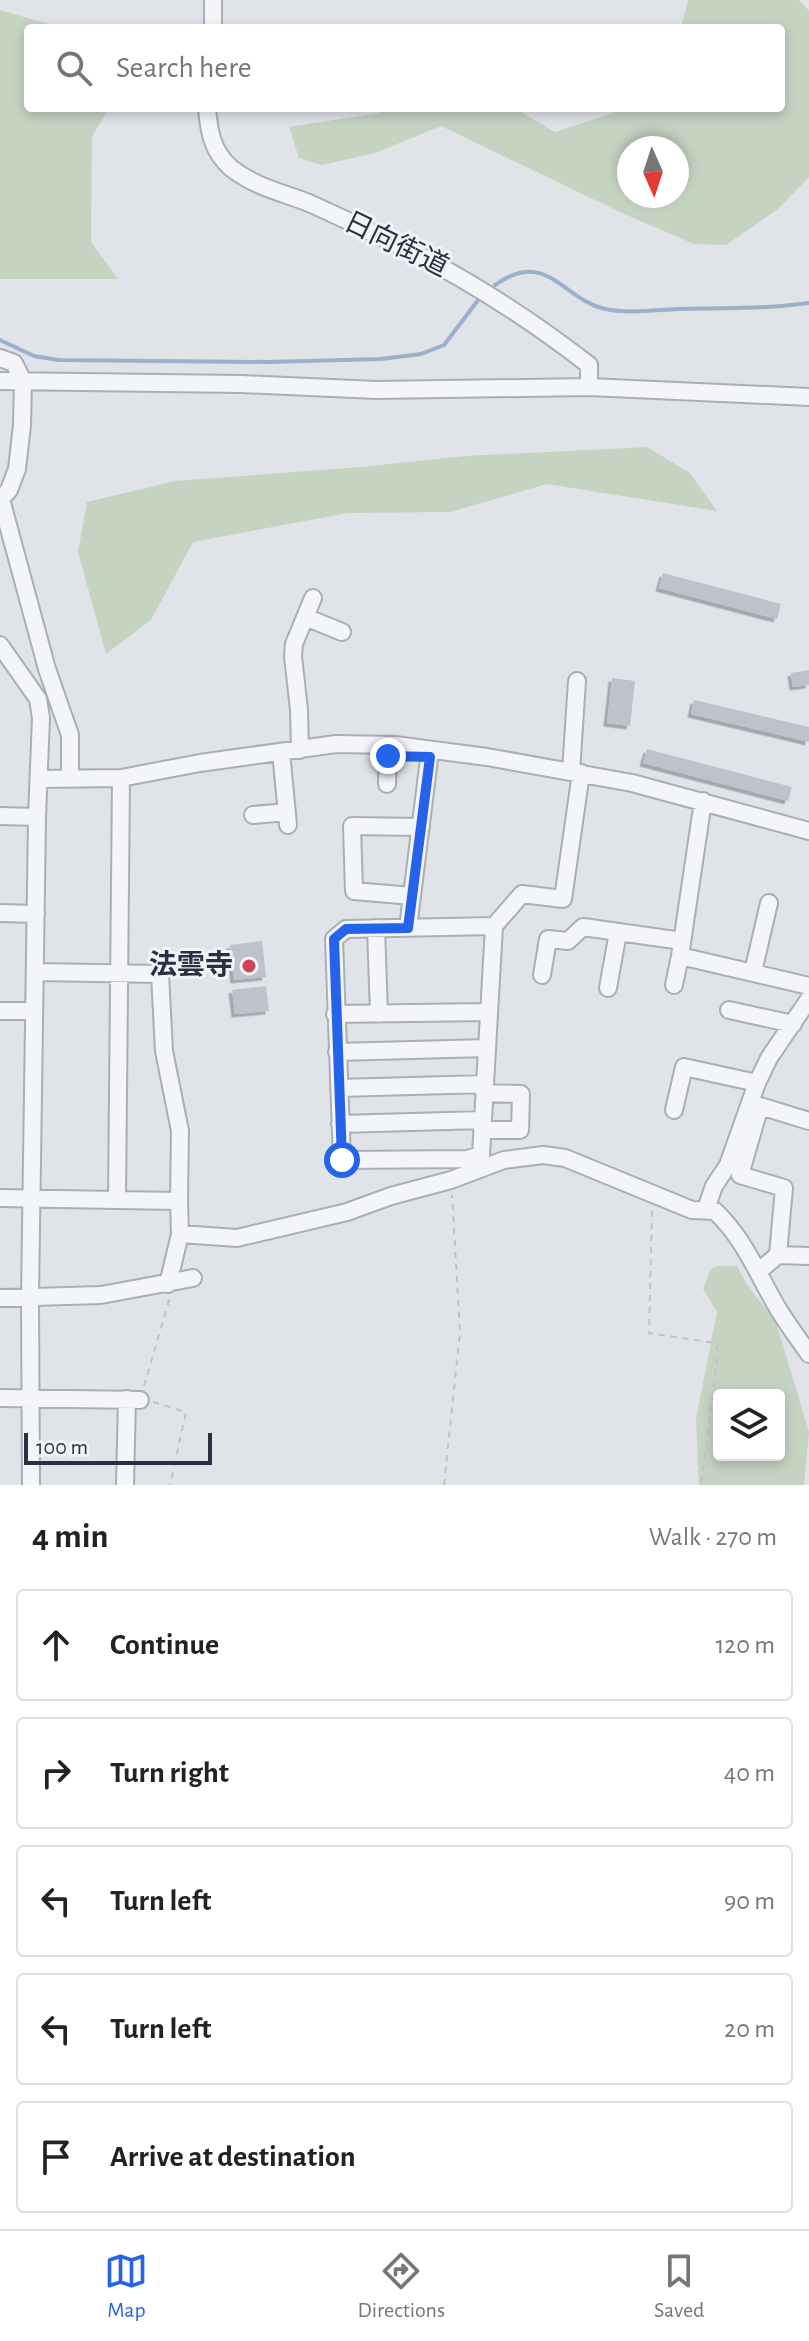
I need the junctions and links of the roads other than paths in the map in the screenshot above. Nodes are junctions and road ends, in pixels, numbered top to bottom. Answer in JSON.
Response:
{"nodes":[{"id":1,"x":213,"y":0,"type":"edge"},
{"id":2,"x":213,"y":24,"type":"edge"},
{"id":3,"x":207,"y":112,"type":"edge"},
{"id":4,"x":0,"y":358,"type":"edge"},
{"id":5,"x":0,"y":381,"type":"edge"},
{"id":6,"x":23,"y":381,"type":"junction"},
{"id":7,"x":589,"y":387,"type":"junction"},
{"id":8,"x":809,"y":397,"type":"edge"},
{"id":9,"x":1,"y":499,"type":"edge"},
{"id":10,"x":313,"y":598,"type":"dead end"},
{"id":11,"x":305,"y":617,"type":"junction"},
{"id":12,"x":342,"y":632,"type":"dead end"},
{"id":13,"x":0,"y":645,"type":"edge"},
{"id":14,"x":577,"y":681,"type":"dead end"},
{"id":15,"x":300,"y":750,"type":"junction"},
{"id":16,"x":281,"y":752,"type":"junction"},
{"id":17,"x":430,"y":754,"type":"junction"},
{"id":18,"x":361,"y":756,"type":"dead end"},
{"id":19,"x":388,"y":756,"type":"junction"},
{"id":20,"x":576,"y":773,"type":"junction"},
{"id":21,"x":121,"y":778,"type":"junction"},
{"id":22,"x":39,"y":779,"type":"junction"},
{"id":23,"x":70,"y":779,"type":"junction"},
{"id":24,"x":387,"y":784,"type":"dead end"},
{"id":25,"x":703,"y":801,"type":"junction"},
{"id":26,"x":253,"y":815,"type":"dead end"},
{"id":27,"x":0,"y":816,"type":"edge"},
{"id":28,"x":37,"y":817,"type":"junction"},
{"id":29,"x":421,"y":827,"type":"junction"},
{"id":30,"x":809,"y":831,"type":"edge"},
{"id":31,"x":412,"y":896,"type":"junction"},
{"id":32,"x":769,"y":903,"type":"dead end"},
{"id":33,"x":0,"y":913,"type":"edge"},
{"id":34,"x":36,"y":914,"type":"junction"},
{"id":35,"x":494,"y":926,"type":"junction"},
{"id":36,"x":376,"y":928,"type":"junction"},
{"id":37,"x":408,"y":928,"type":"junction"},
{"id":38,"x":618,"y":932,"type":"junction"},
{"id":39,"x":681,"y":948,"type":"junction"},
{"id":40,"x":35,"y":972,"type":"junction"},
{"id":41,"x":753,"y":972,"type":"junction"},
{"id":42,"x":119,"y":973,"type":"junction"},
{"id":43,"x":542,"y":975,"type":"dead end"},
{"id":44,"x":674,"y":985,"type":"dead end"},
{"id":45,"x":809,"y":986,"type":"edge"},
{"id":46,"x":608,"y":988,"type":"dead end"},
{"id":47,"x":809,"y":999,"type":"edge"},
{"id":48,"x":729,"y":1010,"type":"dead end"},
{"id":49,"x":0,"y":1011,"type":"edge"},
{"id":50,"x":34,"y":1011,"type":"junction"},
{"id":51,"x":489,"y":1012,"type":"junction"},
{"id":52,"x":335,"y":1014,"type":"junction"},
{"id":53,"x":379,"y":1014,"type":"junction"},
{"id":54,"x":793,"y":1024,"type":"junction"},
{"id":55,"x":487,"y":1048,"type":"junction"},
{"id":56,"x":337,"y":1052,"type":"junction"},
{"id":57,"x":757,"y":1083,"type":"junction"},
{"id":58,"x":339,"y":1088,"type":"junction"},
{"id":59,"x":485,"y":1089,"type":"junction"},
{"id":60,"x":674,"y":1110,"type":"dead end"},
{"id":61,"x":809,"y":1121,"type":"edge"},
{"id":62,"x":340,"y":1124,"type":"junction"},
{"id":63,"x":482,"y":1125,"type":"junction"},
{"id":64,"x":0,"y":1198,"type":"edge"},
{"id":65,"x":31,"y":1199,"type":"junction"},
{"id":66,"x":117,"y":1200,"type":"junction"},
{"id":67,"x":179,"y":1201,"type":"junction"},
{"id":68,"x":706,"y":1209,"type":"junction"},
{"id":69,"x":180,"y":1234,"type":"junction"},
{"id":70,"x":778,"y":1255,"type":"junction"},
{"id":71,"x":809,"y":1256,"type":"edge"},
{"id":72,"x":760,"y":1270,"type":"junction"},
{"id":73,"x":193,"y":1278,"type":"dead end"},
{"id":74,"x":168,"y":1284,"type":"junction"},
{"id":75,"x":0,"y":1298,"type":"edge"},
{"id":76,"x":30,"y":1298,"type":"junction"},
{"id":77,"x":809,"y":1354,"type":"edge"},
{"id":78,"x":0,"y":1398,"type":"edge"},
{"id":79,"x":31,"y":1398,"type":"junction"},
{"id":80,"x":31,"y":1485,"type":"edge"},
{"id":81,"x":125,"y":1485,"type":"edge"}],
"edges":[{"from":1,"to":2,"type":"street"},
{"from":3,"to":7,"type":"street","name":"日向街道"},
{"from":4,"to":6,"type":"street"},
{"from":5,"to":6,"type":"street"},
{"from":6,"to":7,"type":"street"},
{"from":6,"to":9,"type":"street"},
{"from":7,"to":8,"type":"street"},
{"from":9,"to":23,"type":"street"},
{"from":10,"to":11,"type":"street"},
{"from":11,"to":12,"type":"street"},
{"from":11,"to":15,"type":"street"},
{"from":13,"to":22,"type":"street"},
{"from":14,"to":20,"type":"street"},
{"from":15,"to":16,"type":"street"},
{"from":15,"to":17,"type":"street"},
{"from":16,"to":21,"type":"street"},
{"from":16,"to":26,"type":"street"},
{"from":17,"to":19,"type":"street"},
{"from":17,"to":20,"type":"street"},
{"from":17,"to":29,"type":"street"},
{"from":18,"to":19,"type":"street"},
{"from":19,"to":24,"type":"street"},
{"from":20,"to":25,"type":"street"},
{"from":20,"to":35,"type":"street"},
{"from":21,"to":23,"type":"street"},
{"from":21,"to":42,"type":"street"},
{"from":22,"to":23,"type":"street"},
{"from":22,"to":28,"type":"street"},
{"from":25,"to":30,"type":"street"},
{"from":25,"to":39,"type":"street"},
{"from":27,"to":28,"type":"street"},
{"from":28,"to":34,"type":"street"},
{"from":29,"to":31,"type":"street"},
{"from":29,"to":31,"type":"street"},
{"from":31,"to":37,"type":"street"},
{"from":32,"to":41,"type":"street"},
{"from":33,"to":34,"type":"street"},
{"from":34,"to":40,"type":"street"},
{"from":35,"to":37,"type":"street"},
{"from":35,"to":51,"type":"street"},
{"from":36,"to":37,"type":"street"},
{"from":36,"to":52,"type":"street"},
{"from":36,"to":53,"type":"street"},
{"from":38,"to":39,"type":"street"},
{"from":38,"to":43,"type":"street"},
{"from":38,"to":46,"type":"street"},
{"from":39,"to":41,"type":"street"},
{"from":39,"to":44,"type":"street"},
{"from":40,"to":42,"type":"street"},
{"from":40,"to":50,"type":"street"},
{"from":41,"to":45,"type":"street"},
{"from":42,"to":66,"type":"street"},
{"from":42,"to":67,"type":"street"},
{"from":47,"to":54,"type":"street"},
{"from":48,"to":54,"type":"street"},
{"from":49,"to":50,"type":"street"},
{"from":50,"to":65,"type":"street"},
{"from":51,"to":53,"type":"street"},
{"from":51,"to":55,"type":"street"},
{"from":52,"to":53,"type":"street"},
{"from":52,"to":56,"type":"street"},
{"from":54,"to":57,"type":"street"},
{"from":55,"to":56,"type":"street"},
{"from":55,"to":59,"type":"street"},
{"from":56,"to":58,"type":"street"},
{"from":57,"to":60,"type":"street"},
{"from":57,"to":68,"type":"street"},
{"from":58,"to":59,"type":"street"},
{"from":58,"to":62,"type":"street"},
{"from":59,"to":63,"type":"street"},
{"from":59,"to":63,"type":"street"},
{"from":61,"to":70,"type":"street"},
{"from":62,"to":63,"type":"street"},
{"from":62,"to":63,"type":"street"},
{"from":64,"to":65,"type":"street"},
{"from":65,"to":66,"type":"street"},
{"from":65,"to":76,"type":"street"},
{"from":66,"to":67,"type":"street"},
{"from":67,"to":69,"type":"street"},
{"from":68,"to":69,"type":"street"},
{"from":68,"to":72,"type":"street"},
{"from":69,"to":74,"type":"street"},
{"from":70,"to":71,"type":"street"},
{"from":70,"to":72,"type":"street"},
{"from":72,"to":77,"type":"street"},
{"from":73,"to":74,"type":"street"},
{"from":74,"to":76,"type":"street"},
{"from":75,"to":76,"type":"street"},
{"from":76,"to":79,"type":"street"},
{"from":78,"to":79,"type":"street"},
{"from":79,"to":80,"type":"street"},
{"from":79,"to":81,"type":"street"}]}
